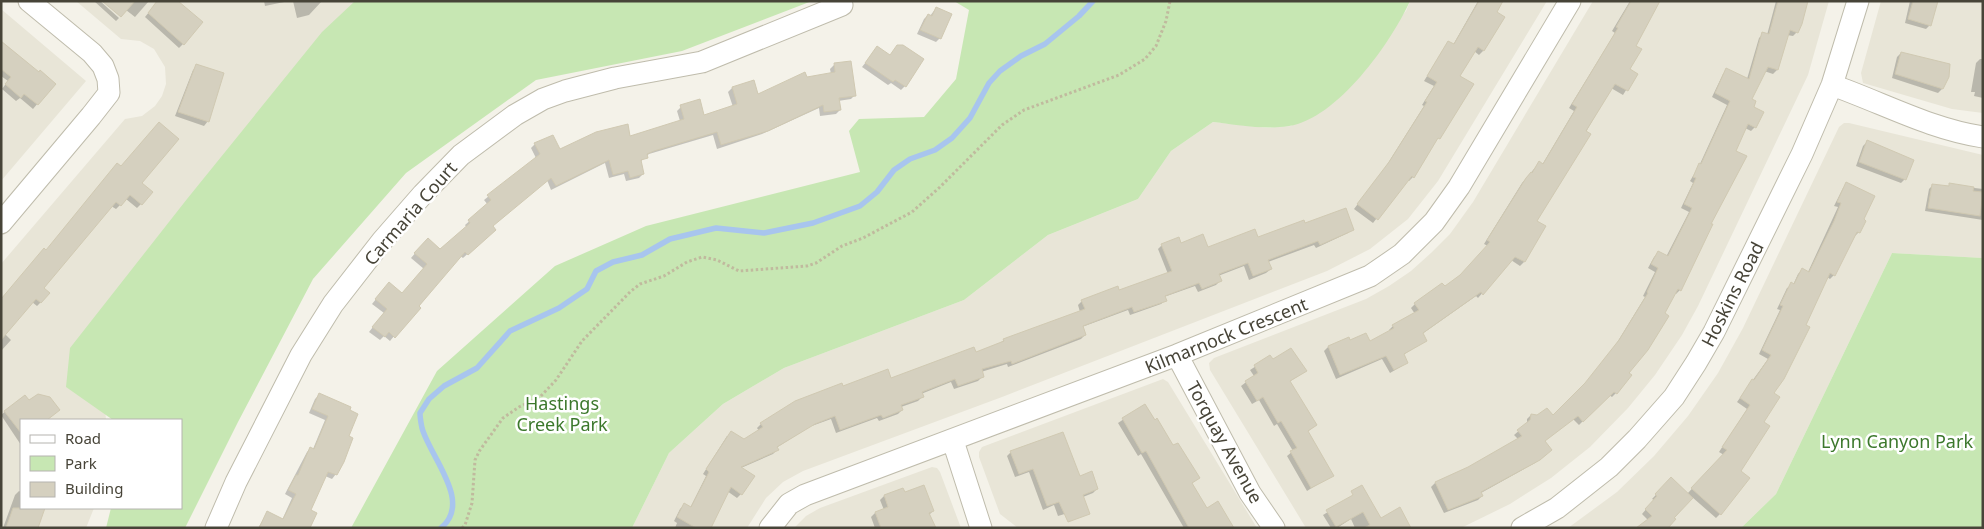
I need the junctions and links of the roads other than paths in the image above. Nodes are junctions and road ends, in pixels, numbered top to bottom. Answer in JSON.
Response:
{"nodes":[{"id":1,"x":29,"y":1,"type":"edge"},
{"id":2,"x":1570,"y":1,"type":"edge"},
{"id":3,"x":1858,"y":1,"type":"edge"},
{"id":4,"x":842,"y":5,"type":"dead end"},
{"id":5,"x":1832,"y":85,"type":"junction"},
{"id":6,"x":1983,"y":137,"type":"edge"},
{"id":7,"x":1,"y":223,"type":"edge"},
{"id":8,"x":1178,"y":355,"type":"junction"},
{"id":9,"x":953,"y":441,"type":"junction"},
{"id":10,"x":216,"y":528,"type":"edge"},
{"id":11,"x":770,"y":528,"type":"edge"},
{"id":12,"x":981,"y":528,"type":"edge"},
{"id":13,"x":1274,"y":528,"type":"edge"},
{"id":14,"x":1522,"y":528,"type":"edge"}],
"edges":[{"from":1,"to":7,"type":"street"},
{"from":2,"to":8,"type":"street","name":"Kilmarnock Crescent"},
{"from":3,"to":5,"type":"street","name":"Hoskins Road"},
{"from":4,"to":10,"type":"street","name":"Carmaria Court"},
{"from":5,"to":6,"type":"street"},
{"from":5,"to":14,"type":"street","name":"Hoskins Road"},
{"from":8,"to":9,"type":"street","name":"Kilmarnock Crescent"},
{"from":8,"to":13,"type":"street","name":"Torquay Avenue"},
{"from":9,"to":11,"type":"street","name":"Kilmarnock Crescent"},
{"from":9,"to":12,"type":"street"}]}
